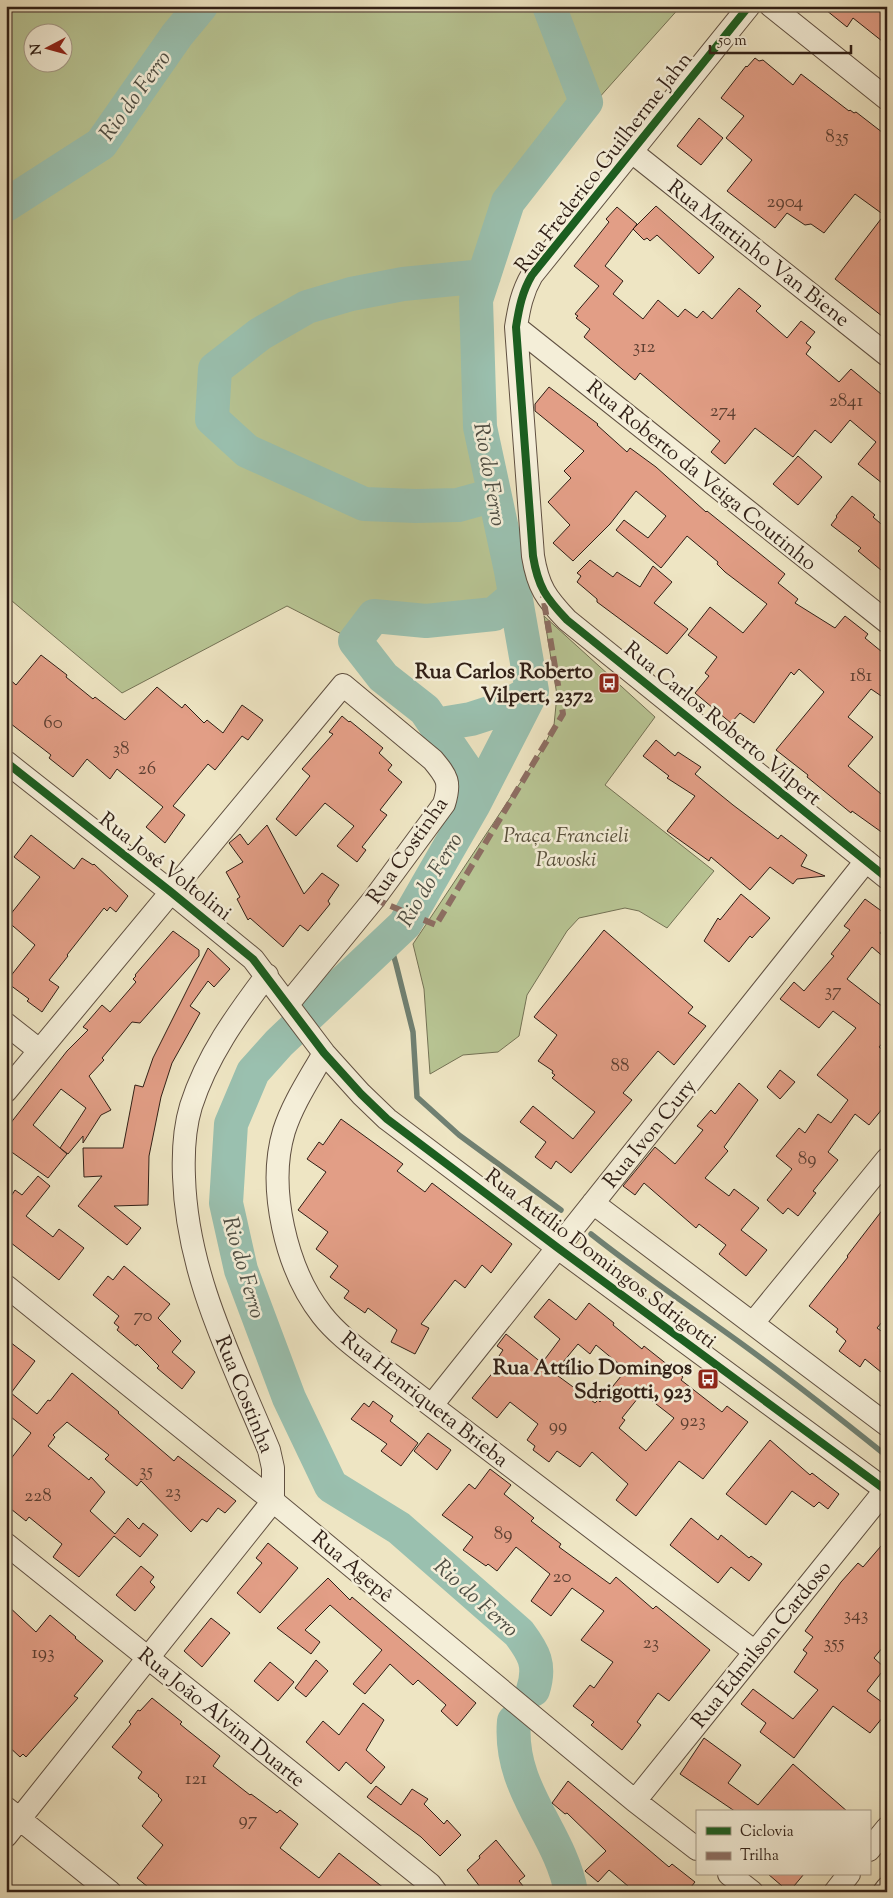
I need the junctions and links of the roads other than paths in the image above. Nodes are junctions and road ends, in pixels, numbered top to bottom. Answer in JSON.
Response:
{"nodes":[{"id":1,"x":749,"y":6,"type":"edge"},
{"id":2,"x":771,"y":6,"type":"edge"},
{"id":3,"x":887,"y":99,"type":"edge"},
{"id":4,"x":632,"y":152,"type":"junction"},
{"id":5,"x":516,"y":327,"type":"junction"},
{"id":6,"x":887,"y":354,"type":"edge"},
{"id":7,"x":542,"y":591,"type":"joint"},
{"id":8,"x":887,"y":622,"type":"edge"},
{"id":9,"x":6,"y":762,"type":"edge"},
{"id":10,"x":866,"y":861,"type":"junction"},
{"id":11,"x":887,"y":878,"type":"edge"},
{"id":12,"x":171,"y":892,"type":"junction"},
{"id":13,"x":266,"y":975,"type":"junction"},
{"id":14,"x":290,"y":1007,"type":"junction"},
{"id":15,"x":6,"y":1024,"type":"edge"},
{"id":16,"x":317,"y":1045,"type":"junction"},
{"id":17,"x":40,"y":1050,"type":"junction"},
{"id":18,"x":6,"y":1090,"type":"edge"},
{"id":19,"x":887,"y":1159,"type":"edge"},
{"id":20,"x":593,"y":1203,"type":"junction"},
{"id":21,"x":558,"y":1248,"type":"junction"},
{"id":22,"x":6,"y":1286,"type":"edge"},
{"id":23,"x":752,"y":1323,"type":"junction"},
{"id":24,"x":432,"y":1405,"type":"junction"},
{"id":25,"x":887,"y":1425,"type":"edge"},
{"id":26,"x":886,"y":1489,"type":"edge"},
{"id":27,"x":274,"y":1501,"type":"junction"},
{"id":28,"x":6,"y":1544,"type":"edge"},
{"id":29,"x":755,"y":1652,"type":"junction"},
{"id":30,"x":148,"y":1658,"type":"junction"},
{"id":31,"x":635,"y":1801,"type":"junction"},
{"id":32,"x":11,"y":1821,"type":"edge"},
{"id":33,"x":887,"y":1828,"type":"edge"},
{"id":34,"x":696,"y":1848,"type":"edge"},
{"id":35,"x":870,"y":1849,"type":"edge"},
{"id":36,"x":732,"y":1876,"type":"edge"},
{"id":37,"x":848,"y":1876,"type":"edge"},
{"id":38,"x":887,"y":1888,"type":"edge"},
{"id":39,"x":110,"y":1892,"type":"edge"},
{"id":40,"x":436,"y":1892,"type":"edge"},
{"id":41,"x":752,"y":1892,"type":"edge"},
{"id":42,"x":835,"y":1892,"type":"edge"},
{"id":43,"x":884,"y":1892,"type":"edge"}],
"edges":[{"from":1,"to":4,"type":"street","name":"Rua Frederico Guilherme Jahn"},
{"from":2,"to":3,"type":"street"},
{"from":4,"to":5,"type":"street","name":"Rua Frederico Guilherme Jahn"},
{"from":4,"to":6,"type":"street","name":"Rua Martinho Van Biene"},
{"from":5,"to":7,"type":"street","name":"Rua Frederico Guilherme Jahn"},
{"from":5,"to":8,"type":"street","name":"Rua Roberto da Veiga Coutinho"},
{"from":7,"to":10,"type":"street","name":"Rua Carlos Roberto Vilpert"},
{"from":9,"to":12,"type":"street","name":"Rua José Voltolini"},
{"from":10,"to":11,"type":"street","name":"Rua Carlos Roberto Vilpert"},
{"from":10,"to":20,"type":"street","name":"Rua Ivon Cury"},
{"from":12,"to":13,"type":"street","name":"Rua José Voltolini"},
{"from":12,"to":14,"type":"street","name":"Rua Costinha"},
{"from":12,"to":17,"type":"street"},
{"from":13,"to":14,"type":"street","name":"Rua José Voltolini"},
{"from":13,"to":27,"type":"street","name":"Rua Costinha"},
{"from":14,"to":16,"type":"street","name":"Rua Attílio Domingos Sdrigotti"},
{"from":15,"to":17,"type":"street"},
{"from":16,"to":21,"type":"street","name":"Rua Attílio Domingos Sdrigotti"},
{"from":16,"to":24,"type":"street","name":"Rua Henriqueta Brieba"},
{"from":17,"to":18,"type":"street"},
{"from":19,"to":23,"type":"street"},
{"from":20,"to":21,"type":"street","name":"Rua Ivon Cury"},
{"from":20,"to":23,"type":"street","name":"Rua Attílio Domingos Sdrigotti"},
{"from":21,"to":24,"type":"street","name":"Rua Ivon Cury"},
{"from":21,"to":26,"type":"street","name":"Rua Attílio Domingos Sdrigotti"},
{"from":22,"to":27,"type":"street","name":"Rua Agepê"},
{"from":23,"to":25,"type":"street","name":"Rua Attílio Domingos Sdrigotti"},
{"from":24,"to":29,"type":"street","name":"Rua Henriqueta Brieba"},
{"from":26,"to":29,"type":"street","name":"Rua Edmilson Cardoso"},
{"from":27,"to":30,"type":"street"},
{"from":27,"to":31,"type":"street","name":"Rua Agepê"},
{"from":28,"to":30,"type":"street","name":"Rua João Alvim Duarte"},
{"from":29,"to":31,"type":"street","name":"Rua Edmilson Cardoso"},
{"from":30,"to":32,"type":"street"},
{"from":30,"to":40,"type":"street","name":"Rua João Alvim Duarte"},
{"from":31,"to":34,"type":"street","name":"Rua Agepê"},
{"from":32,"to":39,"type":"street"},
{"from":33,"to":35,"type":"street"},
{"from":36,"to":41,"type":"street"},
{"from":37,"to":42,"type":"street"},
{"from":38,"to":43,"type":"street"}]}
